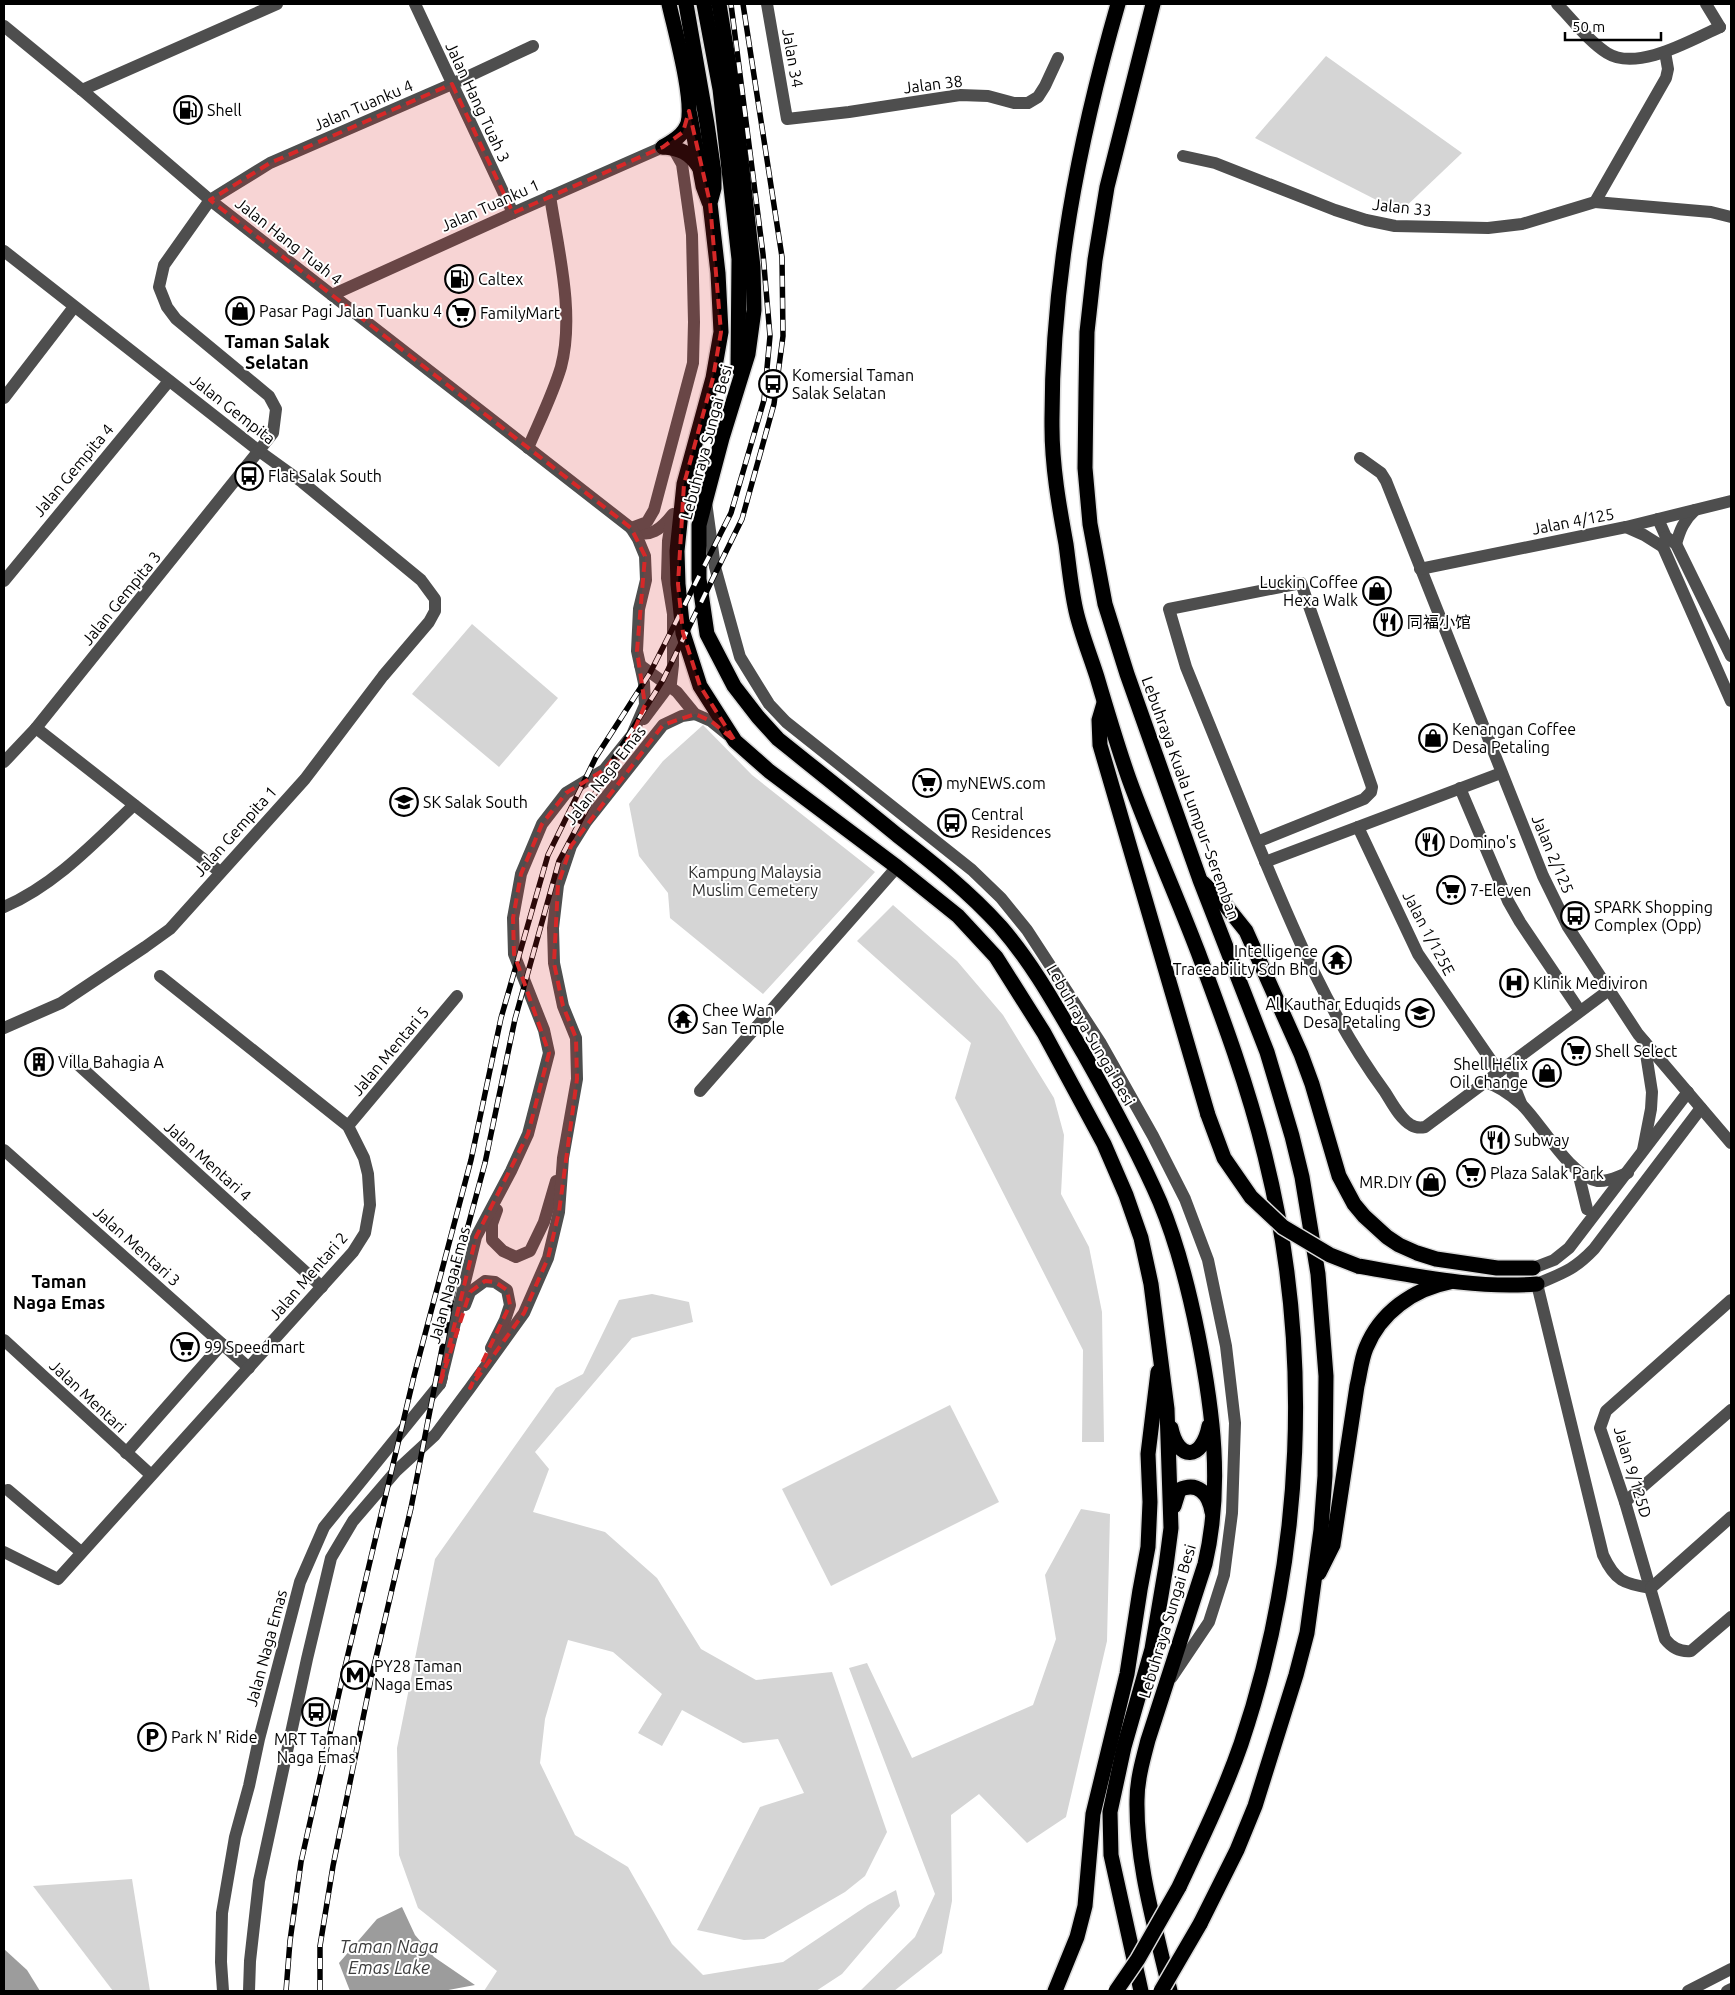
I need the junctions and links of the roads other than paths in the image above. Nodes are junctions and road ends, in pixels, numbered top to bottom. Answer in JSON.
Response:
{"nodes":[{"id":1,"x":276,"y":4,"type":"edge"},
{"id":2,"x":415,"y":4,"type":"edge"},
{"id":3,"x":669,"y":4,"type":"edge"},
{"id":4,"x":686,"y":4,"type":"edge"},
{"id":5,"x":704,"y":4,"type":"edge"},
{"id":6,"x":719,"y":4,"type":"edge"},
{"id":7,"x":767,"y":4,"type":"edge"},
{"id":8,"x":1118,"y":4,"type":"edge"},
{"id":9,"x":1153,"y":4,"type":"edge"},
{"id":10,"x":1557,"y":4,"type":"edge"},
{"id":11,"x":1706,"y":4,"type":"edge"},
{"id":12,"x":4,"y":26,"type":"edge"},
{"id":13,"x":1726,"y":28,"type":"edge"},
{"id":14,"x":533,"y":46,"type":"dead end"},
{"id":15,"x":1665,"y":52,"type":"junction"},
{"id":16,"x":1058,"y":58,"type":"dead end"},
{"id":17,"x":452,"y":84,"type":"junction"},
{"id":18,"x":82,"y":90,"type":"junction"},
{"id":19,"x":689,"y":111,"type":"junction"},
{"id":20,"x":787,"y":119,"type":"joint"},
{"id":21,"x":668,"y":148,"type":"junction"},
{"id":22,"x":1183,"y":156,"type":"dead end"},
{"id":23,"x":700,"y":169,"type":"junction"},
{"id":24,"x":550,"y":196,"type":"junction"},
{"id":25,"x":210,"y":200,"type":"junction"},
{"id":26,"x":1595,"y":202,"type":"junction"},
{"id":27,"x":710,"y":203,"type":"junction"},
{"id":28,"x":513,"y":213,"type":"junction"},
{"id":29,"x":1731,"y":217,"type":"edge"},
{"id":30,"x":4,"y":251,"type":"edge"},
{"id":31,"x":332,"y":295,"type":"junction"},
{"id":32,"x":74,"y":307,"type":"junction"},
{"id":33,"x":169,"y":380,"type":"junction"},
{"id":34,"x":738,"y":390,"type":"junction"},
{"id":35,"x":4,"y":398,"type":"edge"},
{"id":36,"x":528,"y":448,"type":"junction"},
{"id":37,"x":259,"y":451,"type":"junction"},
{"id":38,"x":1360,"y":458,"type":"dead end"},
{"id":39,"x":684,"y":484,"type":"junction"},
{"id":40,"x":706,"y":500,"type":"junction"},
{"id":41,"x":1731,"y":501,"type":"edge"},
{"id":42,"x":1695,"y":510,"type":"junction"},
{"id":43,"x":673,"y":514,"type":"junction"},
{"id":44,"x":1658,"y":519,"type":"junction"},
{"id":45,"x":1626,"y":527,"type":"junction"},
{"id":46,"x":631,"y":528,"type":"junction"},
{"id":47,"x":1668,"y":542,"type":"junction"},
{"id":48,"x":1420,"y":569,"type":"junction"},
{"id":49,"x":4,"y":581,"type":"edge"},
{"id":50,"x":435,"y":599,"type":"joint"},
{"id":51,"x":1731,"y":656,"type":"edge"},
{"id":52,"x":640,"y":665,"type":"junction"},
{"id":53,"x":668,"y":686,"type":"junction"},
{"id":54,"x":1104,"y":702,"type":"junction"},
{"id":55,"x":1731,"y":702,"type":"edge"},
{"id":56,"x":695,"y":714,"type":"junction"},
{"id":57,"x":36,"y":728,"type":"junction"},
{"id":58,"x":632,"y":735,"type":"junction"},
{"id":59,"x":735,"y":741,"type":"junction"},
{"id":60,"x":4,"y":762,"type":"edge"},
{"id":61,"x":1502,"y":773,"type":"junction"},
{"id":62,"x":1460,"y":788,"type":"junction"},
{"id":63,"x":134,"y":805,"type":"junction"},
{"id":64,"x":1358,"y":827,"type":"junction"},
{"id":65,"x":1257,"y":842,"type":"junction"},
{"id":66,"x":1265,"y":862,"type":"junction"},
{"id":67,"x":897,"y":867,"type":"junction"},
{"id":68,"x":220,"y":872,"type":"junction"},
{"id":69,"x":1200,"y":880,"type":"junction"},
{"id":70,"x":4,"y":907,"type":"edge"},
{"id":71,"x":160,"y":976,"type":"dead end"},
{"id":72,"x":1609,"y":990,"type":"junction"},
{"id":73,"x":457,"y":996,"type":"dead end"},
{"id":74,"x":1580,"y":1011,"type":"junction"},
{"id":75,"x":4,"y":1028,"type":"edge"},
{"id":76,"x":1644,"y":1041,"type":"junction"},
{"id":77,"x":72,"y":1058,"type":"dead end"},
{"id":78,"x":1513,"y":1062,"type":"junction"},
{"id":79,"x":1499,"y":1072,"type":"junction"},
{"id":80,"x":1485,"y":1082,"type":"junction"},
{"id":81,"x":700,"y":1091,"type":"dead end"},
{"id":82,"x":1688,"y":1092,"type":"junction"},
{"id":83,"x":1521,"y":1103,"type":"junction"},
{"id":84,"x":1701,"y":1108,"type":"junction"},
{"id":85,"x":348,"y":1126,"type":"junction"},
{"id":86,"x":1731,"y":1143,"type":"edge"},
{"id":87,"x":4,"y":1150,"type":"edge"},
{"id":88,"x":1642,"y":1153,"type":"junction"},
{"id":89,"x":563,"y":1158,"type":"junction"},
{"id":90,"x":511,"y":1171,"type":"junction"},
{"id":91,"x":1578,"y":1172,"type":"junction"},
{"id":92,"x":1628,"y":1173,"type":"junction"},
{"id":93,"x":1587,"y":1209,"type":"dead end"},
{"id":94,"x":1533,"y":1268,"type":"joint"},
{"id":95,"x":1450,"y":1282,"type":"junction"},
{"id":96,"x":1536,"y":1284,"type":"junction"},
{"id":97,"x":322,"y":1287,"type":"junction"},
{"id":98,"x":1731,"y":1300,"type":"edge"},
{"id":99,"x":4,"y":1340,"type":"edge"},
{"id":100,"x":222,"y":1344,"type":"junction"},
{"id":101,"x":1160,"y":1354,"type":"junction"},
{"id":102,"x":249,"y":1368,"type":"junction"},
{"id":103,"x":440,"y":1384,"type":"junction"},
{"id":104,"x":470,"y":1388,"type":"junction"},
{"id":105,"x":1167,"y":1409,"type":"junction"},
{"id":106,"x":1731,"y":1410,"type":"edge"},
{"id":107,"x":1211,"y":1418,"type":"junction"},
{"id":108,"x":126,"y":1453,"type":"junction"},
{"id":109,"x":151,"y":1475,"type":"junction"},
{"id":110,"x":8,"y":1490,"type":"dead end"},
{"id":111,"x":1625,"y":1502,"type":"junction"},
{"id":112,"x":1731,"y":1517,"type":"edge"},
{"id":113,"x":1214,"y":1518,"type":"junction"},
{"id":114,"x":1171,"y":1528,"type":"junction"},
{"id":115,"x":4,"y":1552,"type":"edge"},
{"id":116,"x":82,"y":1552,"type":"junction"},
{"id":117,"x":1315,"y":1578,"type":"junction"},
{"id":118,"x":1651,"y":1588,"type":"junction"},
{"id":119,"x":1731,"y":1617,"type":"edge"},
{"id":120,"x":1164,"y":1688,"type":"junction"},
{"id":121,"x":1731,"y":1969,"type":"edge"},
{"id":122,"x":1731,"y":1989,"type":"edge"},
{"id":123,"x":223,"y":1991,"type":"edge"},
{"id":124,"x":249,"y":1991,"type":"edge"},
{"id":125,"x":1055,"y":1991,"type":"edge"},
{"id":126,"x":1116,"y":1991,"type":"edge"},
{"id":127,"x":1141,"y":1991,"type":"edge"},
{"id":128,"x":1161,"y":1991,"type":"edge"},
{"id":129,"x":1170,"y":1991,"type":"edge"},
{"id":130,"x":1688,"y":1991,"type":"edge"},
{"id":131,"x":1727,"y":1991,"type":"edge"}],
"edges":[{"from":1,"to":18,"type":"street"},
{"from":2,"to":17,"type":"street","name":"Jalan Hang Tuah 3"},
{"from":3,"to":19,"type":"highway"},
{"from":4,"to":27,"type":"highway","name":"Lebuhraya Sungai Besi"},
{"from":5,"to":34,"type":"highway"},
{"from":6,"to":34,"type":"highway","name":"Lebuhraya Sungai Besi"},
{"from":7,"to":20,"type":"street","name":"Jalan 34"},
{"from":8,"to":54,"type":"highway"},
{"from":9,"to":69,"type":"highway","name":"Lebuhraya Kuala Lumpur–Seremban"},
{"from":10,"to":15,"type":"street"},
{"from":11,"to":13,"type":"street"},
{"from":12,"to":18,"type":"street","name":"Jalan Hang Tuah 4"},
{"from":13,"to":15,"type":"street"},
{"from":14,"to":17,"type":"street","name":"Jalan Tuanku 4"},
{"from":15,"to":26,"type":"street"},
{"from":16,"to":20,"type":"street","name":"Jalan 38"},
{"from":17,"to":25,"type":"street","name":"Jalan Tuanku 4"},
{"from":17,"to":28,"type":"street","name":"Jalan Hang Tuah 3"},
{"from":18,"to":25,"type":"street","name":"Jalan Hang Tuah 4"},
{"from":19,"to":21,"type":"highway"},
{"from":19,"to":23,"type":"highway"},
{"from":21,"to":23,"type":"highway"},
{"from":21,"to":24,"type":"street","name":"Jalan Tuanku 1"},
{"from":21,"to":46,"type":"street"},
{"from":22,"to":26,"type":"street","name":"Jalan 33"},
{"from":23,"to":27,"type":"highway"},
{"from":24,"to":28,"type":"street","name":"Jalan Tuanku 1"},
{"from":24,"to":36,"type":"street"},
{"from":25,"to":31,"type":"street","name":"Jalan Hang Tuah 4"},
{"from":25,"to":37,"type":"street","name":"Jalan Gempita 3"},
{"from":26,"to":29,"type":"street","name":"Jalan 33"},
{"from":27,"to":39,"type":"highway","name":"Lebuhraya Sungai Besi"},
{"from":28,"to":31,"type":"street","name":"Jalan Tuanku 1"},
{"from":30,"to":32,"type":"street","name":"Jalan Gempita"},
{"from":31,"to":36,"type":"street","name":"Jalan Hang Tuah 4"},
{"from":32,"to":33,"type":"street","name":"Jalan Gempita"},
{"from":32,"to":35,"type":"street"},
{"from":33,"to":37,"type":"street","name":"Jalan Gempita"},
{"from":33,"to":49,"type":"street","name":"Jalan Gempita 4"},
{"from":34,"to":40,"type":"highway","name":"Lebuhraya Sungai Besi"},
{"from":36,"to":46,"type":"street","name":"Jalan Hang Tuah 4"},
{"from":37,"to":50,"type":"street","name":"Jalan Gempita"},
{"from":37,"to":57,"type":"street","name":"Jalan Gempita 3"},
{"from":38,"to":48,"type":"street","name":"Jalan 2/125"},
{"from":39,"to":43,"type":"street"},
{"from":39,"to":59,"type":"highway","name":"Lebuhraya Sungai Besi"},
{"from":40,"to":107,"type":"highway","name":"Lebuhraya Sungai Besi"},
{"from":40,"to":120,"type":"street"},
{"from":41,"to":42,"type":"street","name":"Jalan 4/125"},
{"from":42,"to":44,"type":"street","name":"Jalan 4/125"},
{"from":42,"to":47,"type":"street"},
{"from":43,"to":46,"type":"street"},
{"from":43,"to":53,"type":"street"},
{"from":44,"to":45,"type":"street","name":"Jalan 4/125"},
{"from":44,"to":47,"type":"street"},
{"from":45,"to":47,"type":"street"},
{"from":45,"to":48,"type":"street","name":"Jalan 4/125"},
{"from":46,"to":52,"type":"street","name":"Jalan Naga Emas"},
{"from":47,"to":51,"type":"street"},
{"from":47,"to":55,"type":"street"},
{"from":48,"to":61,"type":"street","name":"Jalan 2/125"},
{"from":50,"to":68,"type":"street","name":"Jalan Gempita 1"},
{"from":52,"to":53,"type":"street"},
{"from":52,"to":58,"type":"street","name":"Jalan Naga Emas"},
{"from":53,"to":56,"type":"street"},
{"from":53,"to":58,"type":"street"},
{"from":54,"to":95,"type":"highway","bridge":true},
{"from":54,"to":126,"type":"highway","bridge":true},
{"from":56,"to":59,"type":"street"},
{"from":56,"to":89,"type":"street","name":"Jalan Naga Emas"},
{"from":57,"to":60,"type":"street","name":"Jalan Gempita 3"},
{"from":57,"to":63,"type":"street"},
{"from":58,"to":90,"type":"street","name":"Jalan Naga Emas"},
{"from":59,"to":67,"type":"highway","name":"Lebuhraya Sungai Besi"},
{"from":61,"to":62,"type":"street"},
{"from":61,"to":72,"type":"street","name":"Jalan 2/125"},
{"from":62,"to":64,"type":"street"},
{"from":62,"to":74,"type":"street"},
{"from":63,"to":68,"type":"street"},
{"from":63,"to":70,"type":"street"},
{"from":64,"to":66,"type":"street"},
{"from":64,"to":79,"type":"street","name":"Jalan 1/125E"},
{"from":65,"to":65,"type":"street"},
{"from":65,"to":66,"type":"street"},
{"from":66,"to":80,"type":"street"},
{"from":67,"to":81,"type":"street"},
{"from":67,"to":101,"type":"highway","name":"Lebuhraya Sungai Besi"},
{"from":68,"to":75,"type":"street","name":"Jalan Gempita 1"},
{"from":69,"to":94,"type":"highway"},
{"from":69,"to":117,"type":"highway","name":"Lebuhraya Kuala Lumpur–Seremban"},
{"from":71,"to":85,"type":"street","name":"Jalan Mentari 2"},
{"from":72,"to":74,"type":"street"},
{"from":72,"to":76,"type":"street","name":"Jalan 2/125"},
{"from":73,"to":85,"type":"street","name":"Jalan Mentari 5"},
{"from":74,"to":78,"type":"street"},
{"from":76,"to":82,"type":"street","name":"Jalan 2/125"},
{"from":76,"to":88,"type":"street"},
{"from":77,"to":97,"type":"street","name":"Jalan Mentari 4"},
{"from":78,"to":79,"type":"street"},
{"from":78,"to":83,"type":"street"},
{"from":79,"to":80,"type":"street"},
{"from":80,"to":83,"type":"street"},
{"from":82,"to":84,"type":"street","name":"Jalan 2/125"},
{"from":82,"to":88,"type":"street"},
{"from":83,"to":91,"type":"street"},
{"from":84,"to":86,"type":"street","name":"Jalan 2/125"},
{"from":84,"to":96,"type":"street"},
{"from":85,"to":97,"type":"street","name":"Jalan Mentari 2"},
{"from":87,"to":100,"type":"street","name":"Jalan Mentari 3"},
{"from":88,"to":92,"type":"street"},
{"from":89,"to":90,"type":"street","name":"Jalan Naga Emas"},
{"from":89,"to":104,"type":"street","name":"Jalan Naga Emas"},
{"from":90,"to":103,"type":"street","name":"Jalan Naga Emas"},
{"from":91,"to":92,"type":"street"},
{"from":91,"to":93,"type":"street"},
{"from":92,"to":94,"type":"street"},
{"from":95,"to":96,"type":"highway"},
{"from":95,"to":117,"type":"highway"},
{"from":96,"to":118,"type":"street"},
{"from":97,"to":102,"type":"street","name":"Jalan Mentari 2"},
{"from":98,"to":111,"type":"street","name":"Jalan 9/125D"},
{"from":99,"to":108,"type":"street","name":"Jalan Mentari"},
{"from":100,"to":102,"type":"street","name":"Jalan Mentari 3"},
{"from":100,"to":108,"type":"street"},
{"from":101,"to":105,"type":"highway","name":"Lebuhraya Sungai Besi"},
{"from":101,"to":125,"type":"highway"},
{"from":102,"to":109,"type":"street","name":"Jalan Mentari 2"},
{"from":103,"to":104,"type":"street","name":"Jalan Naga Emas"},
{"from":103,"to":123,"type":"street","name":"Jalan Naga Emas"},
{"from":104,"to":124,"type":"street","name":"Jalan Naga Emas"},
{"from":105,"to":107,"type":"highway"},
{"from":105,"to":114,"type":"highway","name":"Lebuhraya Sungai Besi"},
{"from":106,"to":111,"type":"street"},
{"from":107,"to":113,"type":"highway","name":"Lebuhraya Sungai Besi"},
{"from":108,"to":109,"type":"street","name":"Jalan Mentari"},
{"from":109,"to":116,"type":"street","name":"Jalan Mentari 2"},
{"from":110,"to":116,"type":"street"},
{"from":111,"to":118,"type":"street","name":"Jalan 9/125D"},
{"from":112,"to":118,"type":"street"},
{"from":113,"to":114,"type":"highway"},
{"from":113,"to":120,"type":"highway","name":"Lebuhraya Sungai Besi"},
{"from":114,"to":127,"type":"highway","name":"Lebuhraya Sungai Besi"},
{"from":115,"to":116,"type":"street","name":"Jalan Mentari 2"},
{"from":117,"to":128,"type":"highway","name":"Lebuhraya Kuala Lumpur–Seremban","bridge":true},
{"from":118,"to":119,"type":"street","name":"Jalan 9/125D"},
{"from":120,"to":129,"type":"highway","name":"Lebuhraya Sungai Besi"},
{"from":121,"to":130,"type":"street"},
{"from":122,"to":131,"type":"street"}]}
